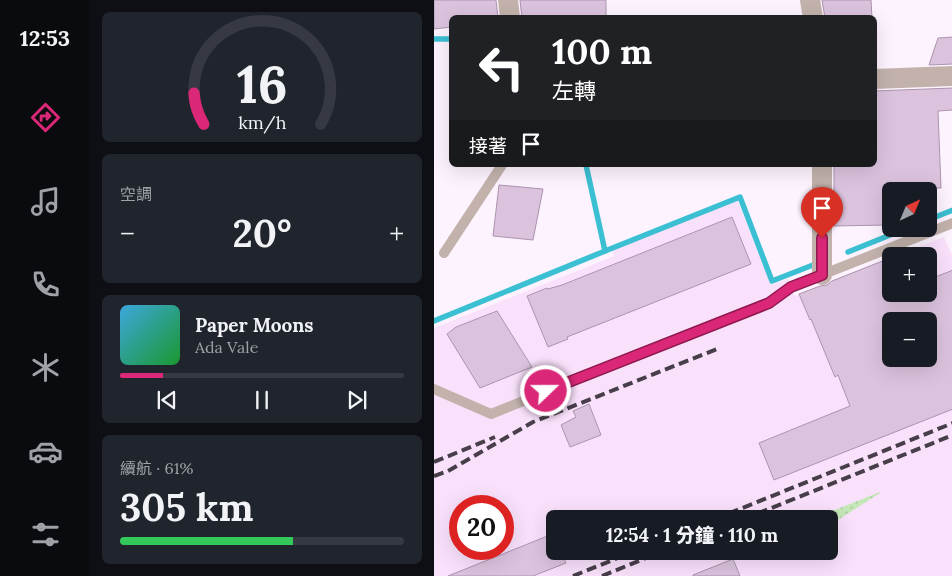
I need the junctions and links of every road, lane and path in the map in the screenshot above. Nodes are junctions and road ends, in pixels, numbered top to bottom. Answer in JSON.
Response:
{"nodes":[{"id":1,"x":508,"y":0,"type":"edge"},
{"id":2,"x":810,"y":0,"type":"edge"},
{"id":3,"x":510,"y":15,"type":"edge"},
{"id":4,"x":812,"y":15,"type":"edge"},
{"id":5,"x":952,"y":76,"type":"edge"},
{"id":6,"x":877,"y":80,"type":"edge"},
{"id":7,"x":501,"y":167,"type":"edge"},
{"id":8,"x":822,"y":167,"type":"edge"},
{"id":9,"x":952,"y":223,"type":"edge"},
{"id":10,"x":444,"y":254,"type":"dead end"},
{"id":11,"x":822,"y":275,"type":"junction"},
{"id":12,"x":434,"y":389,"type":"edge"}],
"edges":[{"from":1,"to":3,"type":"street"},
{"from":2,"to":4,"type":"street"},
{"from":5,"to":6,"type":"street"},
{"from":7,"to":10,"type":"lane"},
{"from":8,"to":11,"type":"street"},
{"from":9,"to":11,"type":"lane"},
{"from":11,"to":12,"type":"lane"}]}
